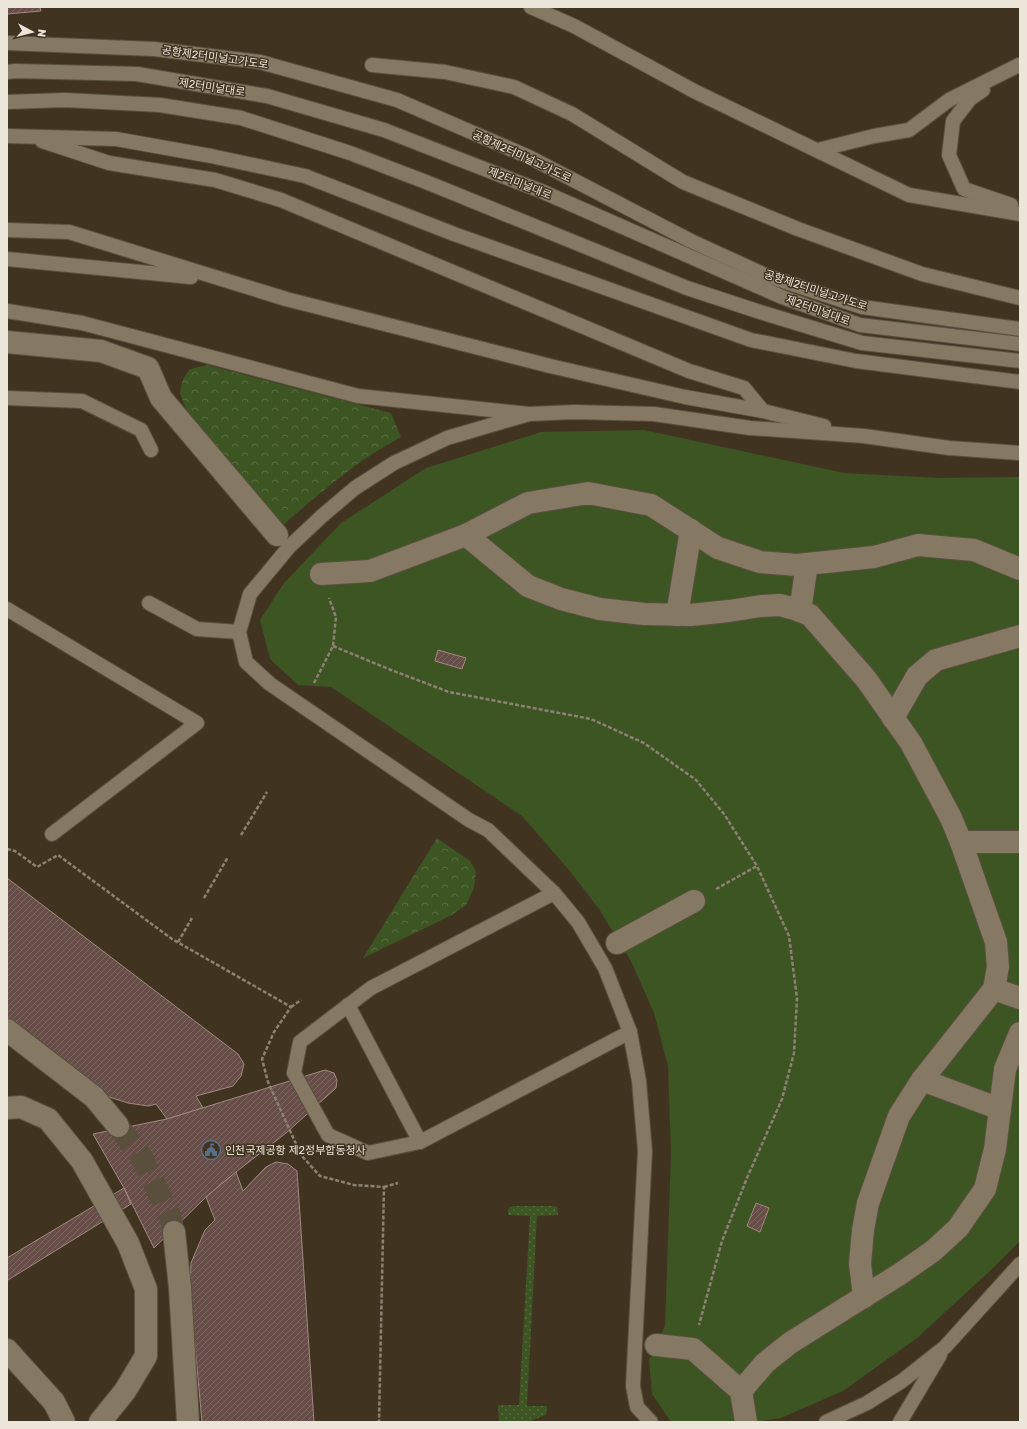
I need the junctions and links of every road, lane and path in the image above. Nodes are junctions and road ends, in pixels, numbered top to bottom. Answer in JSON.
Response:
{"nodes":[{"id":1,"x":531,"y":7,"type":"edge"},
{"id":2,"x":7,"y":43,"type":"edge"},
{"id":3,"x":372,"y":65,"type":"dead end"},
{"id":4,"x":7,"y":72,"type":"edge"},
{"id":5,"x":7,"y":102,"type":"edge"},
{"id":6,"x":7,"y":136,"type":"edge"},
{"id":7,"x":26,"y":136,"type":"junction"},
{"id":8,"x":818,"y":150,"type":"junction"},
{"id":9,"x":1020,"y":208,"type":"edge"},
{"id":10,"x":1020,"y":214,"type":"edge"},
{"id":11,"x":7,"y":230,"type":"edge"},
{"id":12,"x":7,"y":259,"type":"edge"},
{"id":13,"x":222,"y":280,"type":"junction"},
{"id":14,"x":1020,"y":298,"type":"edge"},
{"id":15,"x":7,"y":310,"type":"edge"},
{"id":16,"x":1020,"y":329,"type":"edge"},
{"id":17,"x":7,"y":342,"type":"edge"},
{"id":18,"x":1020,"y":344,"type":"edge"},
{"id":19,"x":1020,"y":361,"type":"edge"},
{"id":20,"x":1020,"y":382,"type":"edge"},
{"id":21,"x":7,"y":398,"type":"edge"},
{"id":22,"x":763,"y":412,"type":"junction"},
{"id":23,"x":529,"y":414,"type":"junction"},
{"id":24,"x":864,"y":436,"type":"junction"},
{"id":25,"x":151,"y":450,"type":"dead end"},
{"id":26,"x":1020,"y":453,"type":"edge"},
{"id":27,"x":691,"y":530,"type":"junction"},
{"id":28,"x":277,"y":535,"type":"dead end"},
{"id":29,"x":466,"y":535,"type":"junction"},
{"id":30,"x":807,"y":564,"type":"junction"},
{"id":31,"x":1020,"y":569,"type":"edge"},
{"id":32,"x":321,"y":574,"type":"joint"},
{"id":33,"x":150,"y":603,"type":"dead end"},
{"id":34,"x":7,"y":610,"type":"edge"},
{"id":35,"x":800,"y":611,"type":"junction"},
{"id":36,"x":677,"y":615,"type":"junction"},
{"id":37,"x":239,"y":632,"type":"junction"},
{"id":38,"x":1020,"y":636,"type":"edge"},
{"id":39,"x":314,"y":684,"type":"dead end"},
{"id":40,"x":893,"y":718,"type":"junction"},
{"id":41,"x":267,"y":792,"type":"dead end"},
{"id":42,"x":52,"y":834,"type":"dead end"},
{"id":43,"x":241,"y":835,"type":"dead end"},
{"id":44,"x":961,"y":842,"type":"junction"},
{"id":45,"x":1020,"y":842,"type":"edge"},
{"id":46,"x":7,"y":849,"type":"edge"},
{"id":47,"x":228,"y":857,"type":"dead end"},
{"id":48,"x":757,"y":866,"type":"dead end"},
{"id":49,"x":554,"y":892,"type":"junction"},
{"id":50,"x":204,"y":898,"type":"dead end"},
{"id":51,"x":694,"y":901,"type":"joint"},
{"id":52,"x":192,"y":918,"type":"dead end"},
{"id":53,"x":178,"y":942,"type":"junction"},
{"id":54,"x":617,"y":942,"type":"dead end"},
{"id":55,"x":994,"y":990,"type":"junction"},
{"id":56,"x":1020,"y":998,"type":"edge"},
{"id":57,"x":301,"y":1000,"type":"dead end"},
{"id":58,"x":348,"y":1005,"type":"junction"},
{"id":59,"x":291,"y":1007,"type":"junction"},
{"id":60,"x":7,"y":1030,"type":"edge"},
{"id":61,"x":630,"y":1032,"type":"junction"},
{"id":62,"x":1020,"y":1033,"type":"edge"},
{"id":63,"x":922,"y":1080,"type":"junction"},
{"id":64,"x":7,"y":1108,"type":"edge"},
{"id":65,"x":1000,"y":1108,"type":"junction"},
{"id":66,"x":118,"y":1126,"type":"tunnel mouth"},
{"id":67,"x":420,"y":1142,"type":"junction"},
{"id":68,"x":398,"y":1183,"type":"dead end"},
{"id":69,"x":384,"y":1187,"type":"junction"},
{"id":70,"x":174,"y":1232,"type":"tunnel mouth"},
{"id":71,"x":1020,"y":1264,"type":"edge"},
{"id":72,"x":864,"y":1297,"type":"junction"},
{"id":73,"x":656,"y":1345,"type":"dead end"},
{"id":74,"x":945,"y":1347,"type":"junction"},
{"id":75,"x":7,"y":1350,"type":"edge"},
{"id":76,"x":741,"y":1391,"type":"junction"},
{"id":77,"x":64,"y":1422,"type":"edge"},
{"id":78,"x":100,"y":1422,"type":"edge"},
{"id":79,"x":188,"y":1422,"type":"edge"},
{"id":80,"x":379,"y":1422,"type":"edge"},
{"id":81,"x":651,"y":1422,"type":"edge"},
{"id":82,"x":746,"y":1422,"type":"edge"},
{"id":83,"x":826,"y":1422,"type":"edge"},
{"id":84,"x":900,"y":1422,"type":"edge"}],
"edges":[{"from":1,"to":8,"type":"lane"},
{"from":2,"to":16,"type":"lane","name":"공항제2터미널고가도로"},
{"from":3,"to":14,"type":"lane"},
{"from":4,"to":18,"type":"lane","name":"제2터미널대로"},
{"from":5,"to":19,"type":"lane"},
{"from":6,"to":7,"type":"lane"},
{"from":7,"to":20,"type":"lane"},
{"from":7,"to":22,"type":"lane"},
{"from":8,"to":9,"type":"lane"},
{"from":8,"to":10,"type":"lane"},
{"from":11,"to":13,"type":"lane"},
{"from":12,"to":13,"type":"lane"},
{"from":13,"to":22,"type":"lane"},
{"from":15,"to":23,"type":"lane"},
{"from":17,"to":28,"type":"street"},
{"from":21,"to":25,"type":"lane"},
{"from":22,"to":24,"type":"lane"},
{"from":23,"to":24,"type":"lane"},
{"from":23,"to":37,"type":"lane"},
{"from":24,"to":26,"type":"lane"},
{"from":27,"to":29,"type":"street"},
{"from":27,"to":30,"type":"street"},
{"from":27,"to":36,"type":"street"},
{"from":29,"to":32,"type":"street"},
{"from":29,"to":36,"type":"street"},
{"from":30,"to":31,"type":"street"},
{"from":30,"to":35,"type":"street"},
{"from":32,"to":39,"type":"path"},
{"from":33,"to":37,"type":"lane"},
{"from":34,"to":42,"type":"lane"},
{"from":35,"to":36,"type":"street"},
{"from":35,"to":40,"type":"street"},
{"from":37,"to":49,"type":"lane"},
{"from":38,"to":40,"type":"street"},
{"from":40,"to":44,"type":"street"},
{"from":41,"to":43,"type":"path"},
{"from":44,"to":45,"type":"street"},
{"from":44,"to":55,"type":"street"},
{"from":46,"to":53,"type":"path"},
{"from":47,"to":50,"type":"path"},
{"from":48,"to":51,"type":"path"},
{"from":49,"to":58,"type":"lane"},
{"from":49,"to":61,"type":"lane"},
{"from":51,"to":54,"type":"street"},
{"from":52,"to":53,"type":"path"},
{"from":53,"to":59,"type":"path"},
{"from":55,"to":56,"type":"street"},
{"from":55,"to":63,"type":"street"},
{"from":57,"to":59,"type":"path"},
{"from":58,"to":67,"type":"lane"},
{"from":58,"to":67,"type":"lane"},
{"from":59,"to":69,"type":"path"},
{"from":60,"to":66,"type":"street"},
{"from":61,"to":67,"type":"lane"},
{"from":61,"to":81,"type":"lane"},
{"from":62,"to":65,"type":"street"},
{"from":63,"to":65,"type":"street"},
{"from":63,"to":72,"type":"street"},
{"from":64,"to":78,"type":"street"},
{"from":65,"to":72,"type":"street"},
{"from":68,"to":69,"type":"path"},
{"from":69,"to":80,"type":"path"},
{"from":70,"to":79,"type":"street"},
{"from":71,"to":74,"type":"lane"},
{"from":72,"to":76,"type":"street"},
{"from":73,"to":76,"type":"street"},
{"from":74,"to":83,"type":"lane"},
{"from":74,"to":84,"type":"lane"},
{"from":75,"to":77,"type":"street"},
{"from":76,"to":82,"type":"street"}]}
